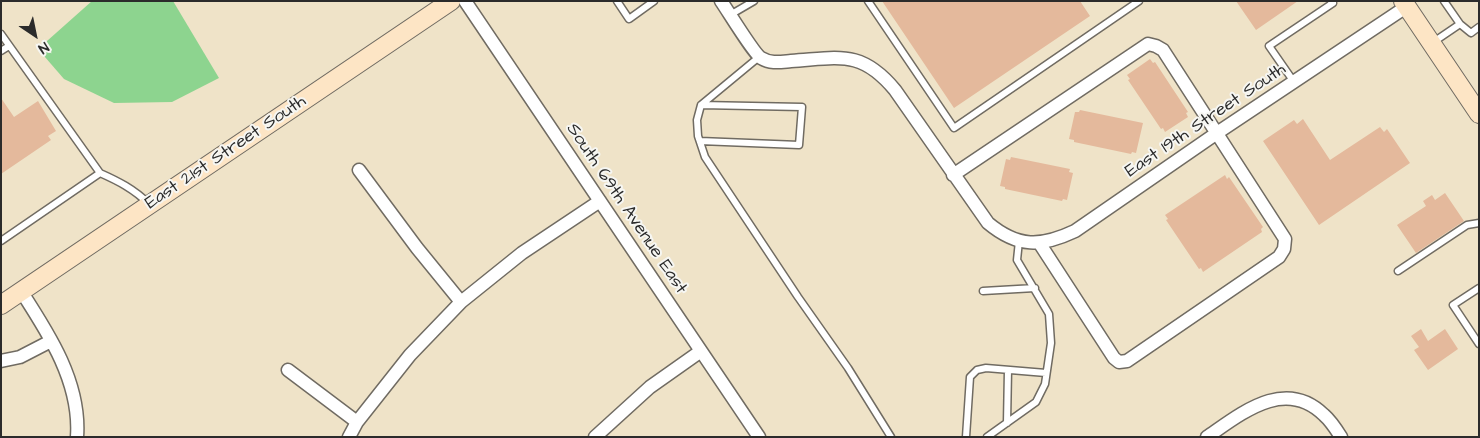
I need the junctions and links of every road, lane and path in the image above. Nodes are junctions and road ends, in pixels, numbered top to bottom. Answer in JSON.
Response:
{"nodes":[{"id":1,"x":465,"y":1,"type":"edge"},
{"id":2,"x":617,"y":1,"type":"edge"},
{"id":3,"x":654,"y":1,"type":"edge"},
{"id":4,"x":721,"y":1,"type":"edge"},
{"id":5,"x":754,"y":1,"type":"edge"},
{"id":6,"x":868,"y":1,"type":"edge"},
{"id":7,"x":1139,"y":1,"type":"edge"},
{"id":8,"x":1331,"y":1,"type":"edge"},
{"id":9,"x":1444,"y":1,"type":"edge"},
{"id":10,"x":439,"y":4,"type":"edge"},
{"id":11,"x":1405,"y":4,"type":"edge"},
{"id":12,"x":730,"y":15,"type":"junction"},
{"id":13,"x":1460,"y":24,"type":"junction"},
{"id":14,"x":1479,"y":27,"type":"edge"},
{"id":15,"x":1,"y":34,"type":"edge"},
{"id":16,"x":1431,"y":43,"type":"junction"},
{"id":17,"x":9,"y":46,"type":"junction"},
{"id":18,"x":1,"y":51,"type":"edge"},
{"id":19,"x":759,"y":57,"type":"junction"},
{"id":20,"x":1294,"y":82,"type":"junction"},
{"id":21,"x":701,"y":105,"type":"junction"},
{"id":22,"x":1479,"y":114,"type":"edge"},
{"id":23,"x":1217,"y":133,"type":"junction"},
{"id":24,"x":700,"y":141,"type":"junction"},
{"id":25,"x":359,"y":170,"type":"dead end"},
{"id":26,"x":100,"y":173,"type":"junction"},
{"id":27,"x":953,"y":175,"type":"junction"},
{"id":28,"x":600,"y":201,"type":"junction"},
{"id":29,"x":150,"y":204,"type":"junction"},
{"id":30,"x":1479,"y":223,"type":"edge"},
{"id":31,"x":1,"y":241,"type":"edge"},
{"id":32,"x":1019,"y":241,"type":"junction"},
{"id":33,"x":1040,"y":244,"type":"junction"},
{"id":34,"x":1398,"y":271,"type":"dead end"},
{"id":35,"x":1035,"y":288,"type":"junction"},
{"id":36,"x":1479,"y":288,"type":"edge"},
{"id":37,"x":21,"y":291,"type":"junction"},
{"id":38,"x":983,"y":291,"type":"dead end"},
{"id":39,"x":461,"y":302,"type":"junction"},
{"id":40,"x":1,"y":305,"type":"edge"},
{"id":41,"x":51,"y":341,"type":"junction"},
{"id":42,"x":1479,"y":344,"type":"edge"},
{"id":43,"x":701,"y":351,"type":"junction"},
{"id":44,"x":1,"y":361,"type":"edge"},
{"id":45,"x":288,"y":370,"type":"dead end"},
{"id":46,"x":1008,"y":370,"type":"junction"},
{"id":47,"x":1046,"y":373,"type":"junction"},
{"id":48,"x":357,"y":422,"type":"junction"},
{"id":49,"x":1007,"y":423,"type":"junction"},
{"id":50,"x":77,"y":437,"type":"edge"},
{"id":51,"x":349,"y":437,"type":"edge"},
{"id":52,"x":596,"y":437,"type":"edge"},
{"id":53,"x":759,"y":437,"type":"edge"},
{"id":54,"x":891,"y":437,"type":"edge"},
{"id":55,"x":966,"y":437,"type":"edge"},
{"id":56,"x":987,"y":437,"type":"edge"},
{"id":57,"x":1207,"y":437,"type":"edge"},
{"id":58,"x":1341,"y":437,"type":"edge"}],
"edges":[{"from":1,"to":28,"type":"street","name":"South 69th Avenue East"},
{"from":2,"to":3,"type":"lane"},
{"from":4,"to":12,"type":"street"},
{"from":5,"to":12,"type":"lane"},
{"from":6,"to":7,"type":"lane"},
{"from":8,"to":20,"type":"lane"},
{"from":9,"to":13,"type":"lane"},
{"from":10,"to":29,"type":"main road","name":"East 21st Street South"},
{"from":11,"to":16,"type":"main road"},
{"from":11,"to":20,"type":"street","name":"East 19th Street South"},
{"from":12,"to":19,"type":"street"},
{"from":13,"to":14,"type":"lane"},
{"from":13,"to":16,"type":"lane"},
{"from":15,"to":17,"type":"lane"},
{"from":16,"to":22,"type":"main road"},
{"from":17,"to":18,"type":"lane"},
{"from":17,"to":26,"type":"lane"},
{"from":19,"to":21,"type":"lane"},
{"from":19,"to":27,"type":"street","name":"East 19th Street South"},
{"from":20,"to":23,"type":"street","name":"East 19th Street South"},
{"from":21,"to":24,"type":"lane"},
{"from":21,"to":24,"type":"lane"},
{"from":23,"to":27,"type":"street"},
{"from":23,"to":33,"type":"street","name":"East 19th Street South"},
{"from":23,"to":33,"type":"street"},
{"from":24,"to":54,"type":"lane"},
{"from":25,"to":39,"type":"street"},
{"from":26,"to":29,"type":"lane"},
{"from":26,"to":31,"type":"lane"},
{"from":27,"to":32,"type":"street","name":"East 19th Street South"},
{"from":28,"to":39,"type":"street"},
{"from":28,"to":43,"type":"street","name":"South 69th Avenue East"},
{"from":29,"to":37,"type":"main road","name":"East 21st Street South"},
{"from":30,"to":34,"type":"lane"},
{"from":32,"to":33,"type":"street","name":"East 19th Street South"},
{"from":32,"to":35,"type":"lane"},
{"from":35,"to":38,"type":"lane"},
{"from":35,"to":47,"type":"lane"},
{"from":36,"to":42,"type":"lane"},
{"from":37,"to":40,"type":"main road","name":"East 21st Street South"},
{"from":37,"to":41,"type":"street"},
{"from":39,"to":48,"type":"street"},
{"from":41,"to":44,"type":"street"},
{"from":41,"to":50,"type":"street"},
{"from":43,"to":52,"type":"street"},
{"from":43,"to":53,"type":"street","name":"South 69th Avenue East"},
{"from":45,"to":48,"type":"street"},
{"from":46,"to":47,"type":"lane"},
{"from":46,"to":49,"type":"lane"},
{"from":46,"to":55,"type":"lane"},
{"from":47,"to":49,"type":"lane"},
{"from":48,"to":51,"type":"street"},
{"from":49,"to":56,"type":"lane"},
{"from":57,"to":58,"type":"street"}]}
